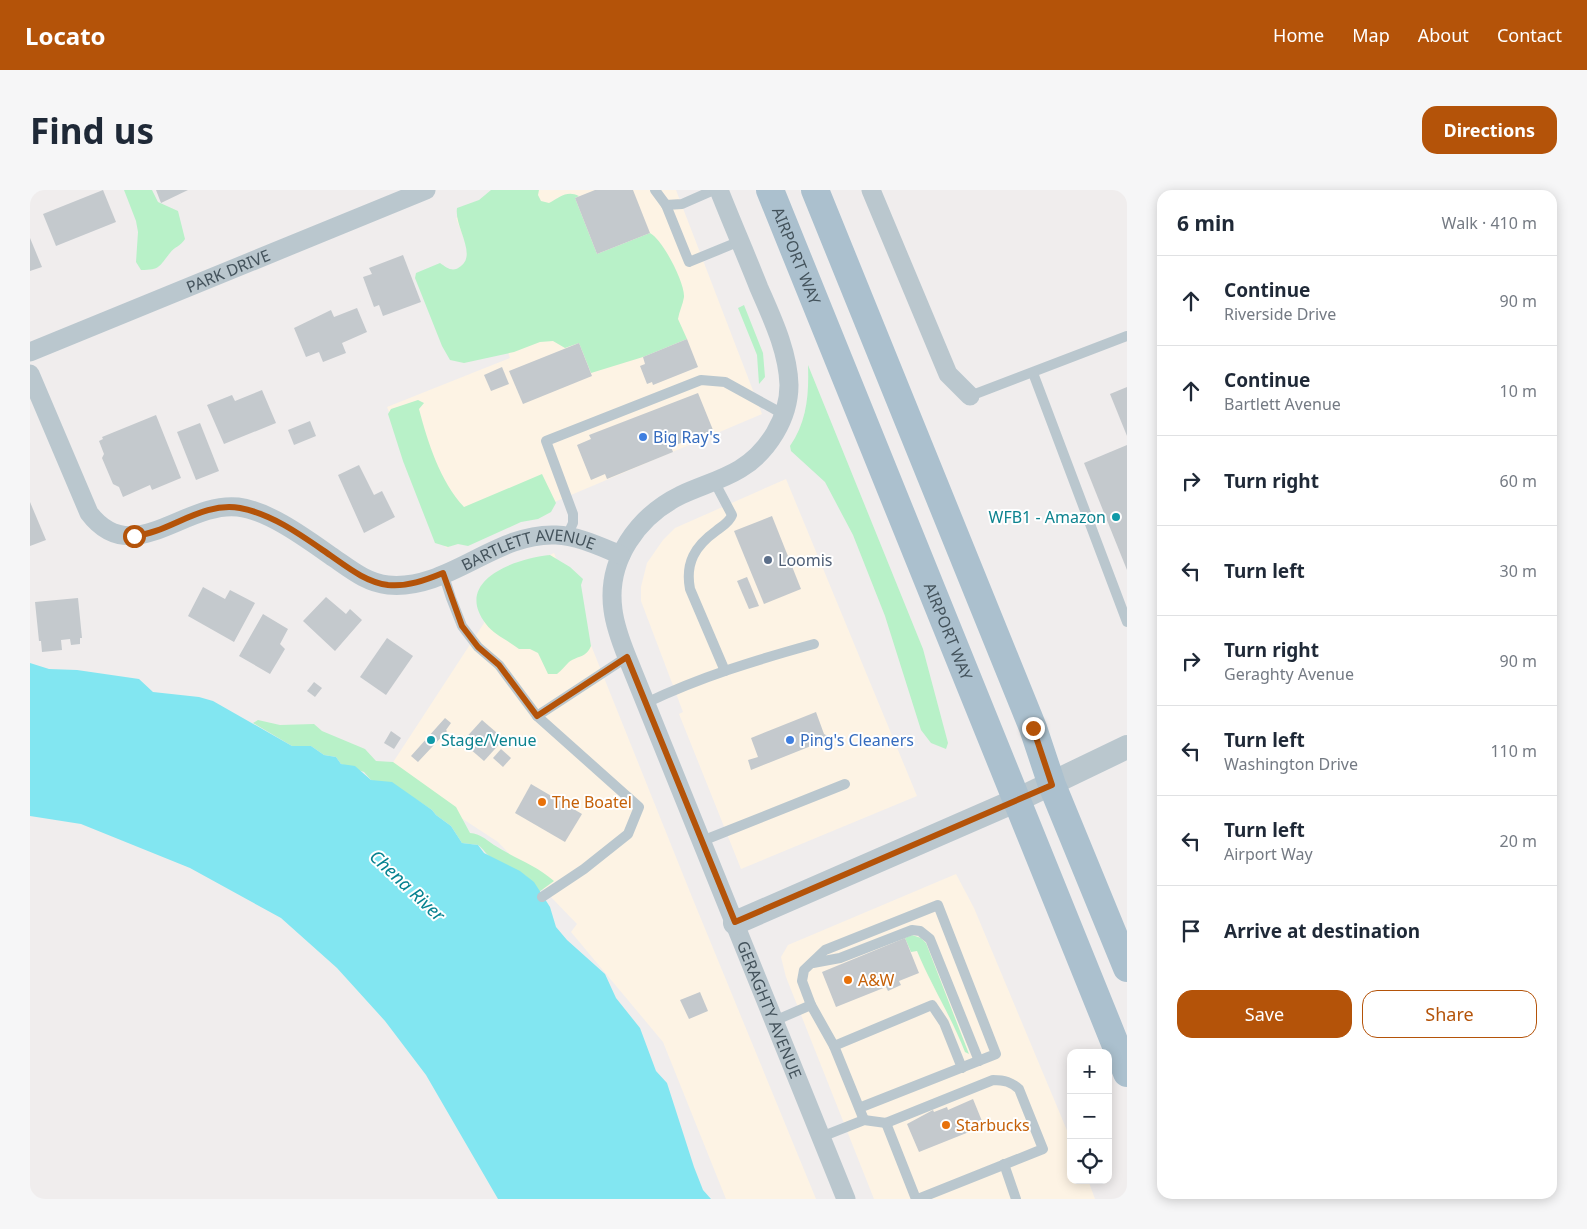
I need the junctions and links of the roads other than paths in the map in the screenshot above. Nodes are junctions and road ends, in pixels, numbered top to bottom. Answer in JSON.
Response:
{"nodes":[{"id":1,"x":426,"y":190,"type":"edge"},
{"id":2,"x":656,"y":190,"type":"edge"},
{"id":3,"x":714,"y":190,"type":"edge"},
{"id":4,"x":719,"y":190,"type":"edge"},
{"id":5,"x":770,"y":190,"type":"edge"},
{"id":6,"x":815,"y":190,"type":"edge"},
{"id":7,"x":871,"y":190,"type":"edge"},
{"id":8,"x":666,"y":204,"type":"junction"},
{"id":9,"x":740,"y":241,"type":"junction"},
{"id":10,"x":1127,"y":336,"type":"edge"},
{"id":11,"x":30,"y":352,"type":"edge"},
{"id":12,"x":1034,"y":373,"type":"junction"},
{"id":13,"x":30,"y":374,"type":"edge"},
{"id":14,"x":970,"y":396,"type":"joint"},
{"id":15,"x":783,"y":414,"type":"junction"},
{"id":16,"x":714,"y":482,"type":"junction"},
{"id":17,"x":567,"y":536,"type":"junction"},
{"id":18,"x":621,"y":555,"type":"junction"},
{"id":19,"x":443,"y":573,"type":"junction"},
{"id":20,"x":1127,"y":622,"type":"edge"},
{"id":21,"x":616,"y":624,"type":"joint"},
{"id":22,"x":814,"y":644,"type":"dead end"},
{"id":23,"x":627,"y":657,"type":"junction"},
{"id":24,"x":725,"y":671,"type":"junction"},
{"id":25,"x":646,"y":703,"type":"junction"},
{"id":26,"x":537,"y":716,"type":"junction"},
{"id":27,"x":1127,"y":747,"type":"edge"},
{"id":28,"x":844,"y":784,"type":"dead end"},
{"id":29,"x":1052,"y":785,"type":"junction"},
{"id":30,"x":1017,"y":800,"type":"junction"},
{"id":31,"x":702,"y":841,"type":"junction"},
{"id":32,"x":542,"y":897,"type":"dead end"},
{"id":33,"x":735,"y":922,"type":"junction"},
{"id":34,"x":813,"y":963,"type":"junction"},
{"id":35,"x":1127,"y":968,"type":"edge"},
{"id":36,"x":811,"y":1005,"type":"junction"},
{"id":37,"x":774,"y":1021,"type":"junction"},
{"id":38,"x":834,"y":1046,"type":"junction"},
{"id":39,"x":980,"y":1061,"type":"junction"},
{"id":40,"x":962,"y":1068,"type":"junction"},
{"id":41,"x":1127,"y":1073,"type":"edge"},
{"id":42,"x":859,"y":1108,"type":"junction"},
{"id":43,"x":864,"y":1120,"type":"junction"},
{"id":44,"x":886,"y":1124,"type":"junction"},
{"id":45,"x":821,"y":1137,"type":"junction"},
{"id":46,"x":1004,"y":1164,"type":"junction"},
{"id":47,"x":846,"y":1199,"type":"edge"},
{"id":48,"x":917,"y":1199,"type":"edge"},
{"id":49,"x":1016,"y":1199,"type":"edge"}],
"edges":[{"from":1,"to":11,"type":"street","name":"PARK DRIVE"},
{"from":2,"to":8,"type":"lane"},
{"from":3,"to":8,"type":"lane"},
{"from":4,"to":9,"type":"street","name":"BARTLETT AVENUE"},
{"from":5,"to":30,"type":"main road","name":"AIRPORT WAY"},
{"from":6,"to":29,"type":"main road"},
{"from":7,"to":14,"type":"street"},
{"from":8,"to":9,"type":"lane"},
{"from":9,"to":15,"type":"street","name":"BARTLETT AVENUE"},
{"from":10,"to":12,"type":"lane"},
{"from":12,"to":14,"type":"lane"},
{"from":12,"to":20,"type":"lane"},
{"from":13,"to":19,"type":"street","name":"BARTLETT AVENUE"},
{"from":15,"to":16,"type":"street","name":"BARTLETT AVENUE"},
{"from":15,"to":17,"type":"lane"},
{"from":16,"to":18,"type":"street","name":"BARTLETT AVENUE"},
{"from":16,"to":24,"type":"lane"},
{"from":17,"to":18,"type":"street","name":"BARTLETT AVENUE"},
{"from":17,"to":19,"type":"street","name":"BARTLETT AVENUE"},
{"from":18,"to":21,"type":"street","name":"BARTLETT AVENUE"},
{"from":19,"to":26,"type":"lane"},
{"from":21,"to":23,"type":"street","name":"GERAGHTY AVENUE"},
{"from":22,"to":24,"type":"lane"},
{"from":23,"to":25,"type":"street","name":"GERAGHTY AVENUE"},
{"from":23,"to":26,"type":"lane"},
{"from":24,"to":25,"type":"lane"},
{"from":25,"to":31,"type":"street","name":"GERAGHTY AVENUE"},
{"from":26,"to":32,"type":"lane"},
{"from":27,"to":29,"type":"street"},
{"from":28,"to":31,"type":"lane"},
{"from":29,"to":30,"type":"street"},
{"from":29,"to":35,"type":"main road"},
{"from":30,"to":33,"type":"street"},
{"from":30,"to":41,"type":"main road","name":"AIRPORT WAY"},
{"from":31,"to":33,"type":"street","name":"GERAGHTY AVENUE"},
{"from":33,"to":37,"type":"street","name":"GERAGHTY AVENUE"},
{"from":34,"to":36,"type":"lane"},
{"from":34,"to":39,"type":"lane"},
{"from":34,"to":39,"type":"lane"},
{"from":36,"to":37,"type":"lane"},
{"from":36,"to":38,"type":"lane"},
{"from":37,"to":45,"type":"street","name":"GERAGHTY AVENUE"},
{"from":38,"to":40,"type":"lane"},
{"from":38,"to":42,"type":"lane"},
{"from":39,"to":40,"type":"lane"},
{"from":40,"to":42,"type":"lane"},
{"from":42,"to":43,"type":"lane"},
{"from":43,"to":44,"type":"lane"},
{"from":43,"to":45,"type":"lane"},
{"from":44,"to":46,"type":"lane"},
{"from":44,"to":48,"type":"lane"},
{"from":45,"to":47,"type":"street","name":"GERAGHTY AVENUE"},
{"from":46,"to":48,"type":"lane"},
{"from":46,"to":49,"type":"lane"}]}
